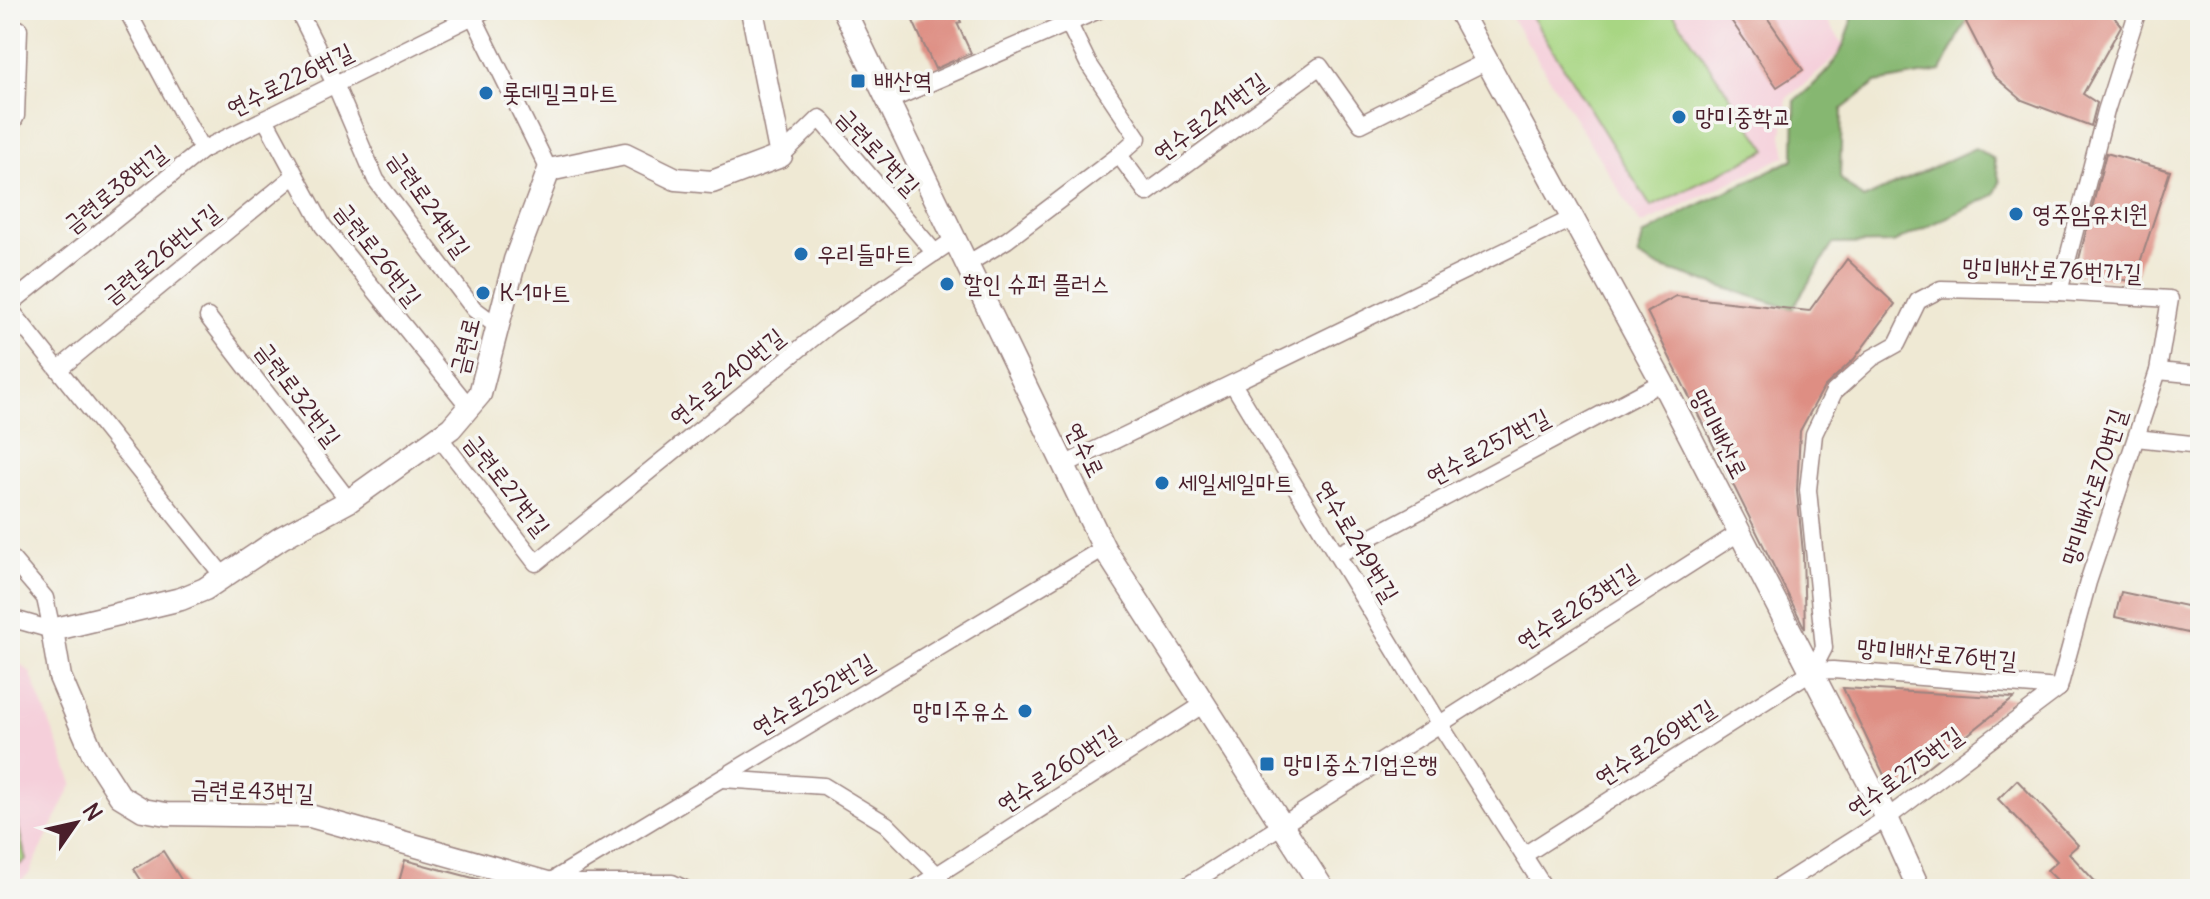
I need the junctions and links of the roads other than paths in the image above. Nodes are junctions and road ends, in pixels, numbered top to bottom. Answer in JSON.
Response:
{"nodes":[{"id":1,"x":129,"y":10,"type":"edge"},
{"id":2,"x":298,"y":10,"type":"edge"},
{"id":3,"x":752,"y":10,"type":"edge"},
{"id":4,"x":844,"y":10,"type":"edge"},
{"id":5,"x":1099,"y":10,"type":"edge"},
{"id":6,"x":1459,"y":10,"type":"edge"},
{"id":7,"x":2138,"y":10,"type":"edge"},
{"id":8,"x":476,"y":12,"type":"edge"},
{"id":9,"x":1066,"y":17,"type":"edge"},
{"id":10,"x":19,"y":29,"type":"dead end"},
{"id":11,"x":1487,"y":61,"type":"junction"},
{"id":12,"x":335,"y":84,"type":"junction"},
{"id":13,"x":888,"y":101,"type":"junction"},
{"id":14,"x":265,"y":119,"type":"junction"},
{"id":15,"x":10,"y":128,"type":"edge"},
{"id":16,"x":202,"y":150,"type":"junction"},
{"id":17,"x":1119,"y":155,"type":"junction"},
{"id":18,"x":781,"y":156,"type":"junction"},
{"id":19,"x":549,"y":170,"type":"junction"},
{"id":20,"x":294,"y":176,"type":"junction"},
{"id":21,"x":1573,"y":218,"type":"junction"},
{"id":22,"x":955,"y":239,"type":"junction"},
{"id":23,"x":935,"y":253,"type":"junction"},
{"id":24,"x":967,"y":264,"type":"junction"},
{"id":25,"x":2059,"y":292,"type":"junction"},
{"id":26,"x":2170,"y":299,"type":"joint"},
{"id":27,"x":10,"y":306,"type":"edge"},
{"id":28,"x":208,"y":317,"type":"dead end"},
{"id":29,"x":497,"y":326,"type":"junction"},
{"id":30,"x":59,"y":369,"type":"junction"},
{"id":31,"x":2158,"y":371,"type":"junction"},
{"id":32,"x":2200,"y":375,"type":"edge"},
{"id":33,"x":1662,"y":382,"type":"junction"},
{"id":34,"x":1233,"y":384,"type":"junction"},
{"id":35,"x":470,"y":408,"type":"junction"},
{"id":36,"x":439,"y":437,"type":"junction"},
{"id":37,"x":2136,"y":438,"type":"junction"},
{"id":38,"x":2200,"y":445,"type":"edge"},
{"id":39,"x":1064,"y":465,"type":"junction"},
{"id":40,"x":349,"y":501,"type":"junction"},
{"id":41,"x":1740,"y":532,"type":"junction"},
{"id":42,"x":1104,"y":548,"type":"junction"},
{"id":43,"x":1337,"y":555,"type":"junction"},
{"id":44,"x":10,"y":557,"type":"edge"},
{"id":45,"x":536,"y":563,"type":"joint"},
{"id":46,"x":224,"y":577,"type":"junction"},
{"id":47,"x":10,"y":618,"type":"edge"},
{"id":48,"x":52,"y":630,"type":"junction"},
{"id":49,"x":1812,"y":671,"type":"junction"},
{"id":50,"x":2059,"y":688,"type":"junction"},
{"id":51,"x":1204,"y":704,"type":"junction"},
{"id":52,"x":1439,"y":723,"type":"junction"},
{"id":53,"x":721,"y":779,"type":"junction"},
{"id":54,"x":1887,"y":818,"type":"junction"},
{"id":55,"x":1282,"y":825,"type":"junction"},
{"id":56,"x":1524,"y":855,"type":"junction"},
{"id":57,"x":942,"y":882,"type":"edge"},
{"id":58,"x":552,"y":886,"type":"edge"},
{"id":59,"x":685,"y":889,"type":"edge"},
{"id":60,"x":915,"y":889,"type":"edge"},
{"id":61,"x":1182,"y":889,"type":"edge"},
{"id":62,"x":1323,"y":889,"type":"edge"},
{"id":63,"x":1545,"y":889,"type":"edge"},
{"id":64,"x":1775,"y":889,"type":"edge"},
{"id":65,"x":1919,"y":889,"type":"edge"}],
"edges":[{"from":1,"to":16,"type":"street","name":"금련로38번길"},
{"from":2,"to":12,"type":"street","name":"금련로24번길"},
{"from":3,"to":18,"type":"street"},
{"from":4,"to":13,"type":"street","name":"연수로"},
{"from":5,"to":9,"type":"street"},
{"from":6,"to":11,"type":"street","name":"망미배산로"},
{"from":7,"to":25,"type":"street"},
{"from":8,"to":12,"type":"street","name":"연수로226번길"},
{"from":8,"to":19,"type":"street"},
{"from":9,"to":13,"type":"street"},
{"from":9,"to":17,"type":"street"},
{"from":10,"to":15,"type":"street"},
{"from":11,"to":17,"type":"street","name":"연수로241번길"},
{"from":11,"to":21,"type":"street","name":"망미배산로"},
{"from":12,"to":14,"type":"street","name":"연수로226번길"},
{"from":12,"to":29,"type":"street","name":"금련로24번길"},
{"from":13,"to":22,"type":"street","name":"연수로"},
{"from":14,"to":16,"type":"street","name":"연수로226번길"},
{"from":14,"to":20,"type":"street","name":"금련로26번길"},
{"from":16,"to":27,"type":"street","name":"금련로38번길"},
{"from":17,"to":24,"type":"street","name":"연수로241번길"},
{"from":18,"to":19,"type":"street"},
{"from":18,"to":23,"type":"street","name":"금련로7번길"},
{"from":19,"to":29,"type":"street","name":"금련로"},
{"from":20,"to":30,"type":"street","name":"금련로26번나길"},
{"from":20,"to":35,"type":"street","name":"금련로26번길"},
{"from":21,"to":33,"type":"street","name":"망미배산로"},
{"from":21,"to":34,"type":"street"},
{"from":22,"to":23,"type":"street","name":"연수로240번길"},
{"from":22,"to":24,"type":"street","name":"연수로"},
{"from":23,"to":45,"type":"street","name":"연수로240번길"},
{"from":24,"to":39,"type":"street","name":"연수로"},
{"from":25,"to":26,"type":"street","name":"망미배산로76번가길"},
{"from":25,"to":49,"type":"street","name":"망미배산로76번가길"},
{"from":26,"to":31,"type":"street","name":"망미배산로70번길"},
{"from":27,"to":30,"type":"street","name":"금련로38번길"},
{"from":28,"to":40,"type":"street","name":"금련로32번길"},
{"from":29,"to":35,"type":"street","name":"금련로"},
{"from":30,"to":46,"type":"street","name":"금련로38번길"},
{"from":31,"to":32,"type":"street"},
{"from":31,"to":37,"type":"street","name":"망미배산로70번길"},
{"from":33,"to":41,"type":"street","name":"망미배산로"},
{"from":33,"to":43,"type":"street","name":"연수로257번길"},
{"from":34,"to":39,"type":"street"},
{"from":34,"to":43,"type":"street","name":"연수로249번길"},
{"from":35,"to":36,"type":"street","name":"금련로"},
{"from":36,"to":40,"type":"street","name":"금련로"},
{"from":36,"to":45,"type":"street","name":"금련로27번길"},
{"from":37,"to":38,"type":"street"},
{"from":37,"to":50,"type":"street","name":"망미배산로70번길"},
{"from":39,"to":42,"type":"street","name":"연수로"},
{"from":40,"to":46,"type":"street","name":"금련로"},
{"from":41,"to":49,"type":"street","name":"망미배산로"},
{"from":41,"to":52,"type":"street","name":"연수로263번길"},
{"from":42,"to":51,"type":"street","name":"연수로"},
{"from":42,"to":53,"type":"street","name":"연수로252번길"},
{"from":43,"to":52,"type":"street","name":"연수로249번길"},
{"from":44,"to":48,"type":"street"},
{"from":46,"to":48,"type":"street","name":"금련로"},
{"from":47,"to":48,"type":"street","name":"금련로"},
{"from":48,"to":58,"type":"street","name":"금련로43번길"},
{"from":49,"to":50,"type":"street","name":"망미배산로76번길"},
{"from":49,"to":54,"type":"street","name":"망미배산로"},
{"from":49,"to":56,"type":"street","name":"연수로269번길"},
{"from":50,"to":54,"type":"street","name":"연수로275번길"},
{"from":51,"to":55,"type":"street","name":"연수로"},
{"from":51,"to":57,"type":"street","name":"연수로260번길"},
{"from":52,"to":55,"type":"street","name":"연수로263번길"},
{"from":52,"to":56,"type":"street"},
{"from":53,"to":57,"type":"street"},
{"from":53,"to":58,"type":"street","name":"연수로252번길"},
{"from":54,"to":64,"type":"street","name":"연수로275번길"},
{"from":54,"to":65,"type":"street","name":"망미배산로"},
{"from":55,"to":61,"type":"street","name":"연수로263번길"},
{"from":55,"to":62,"type":"street","name":"연수로"},
{"from":56,"to":63,"type":"street"},
{"from":57,"to":60,"type":"street","name":"연수로260번길"},
{"from":58,"to":59,"type":"street"}]}
